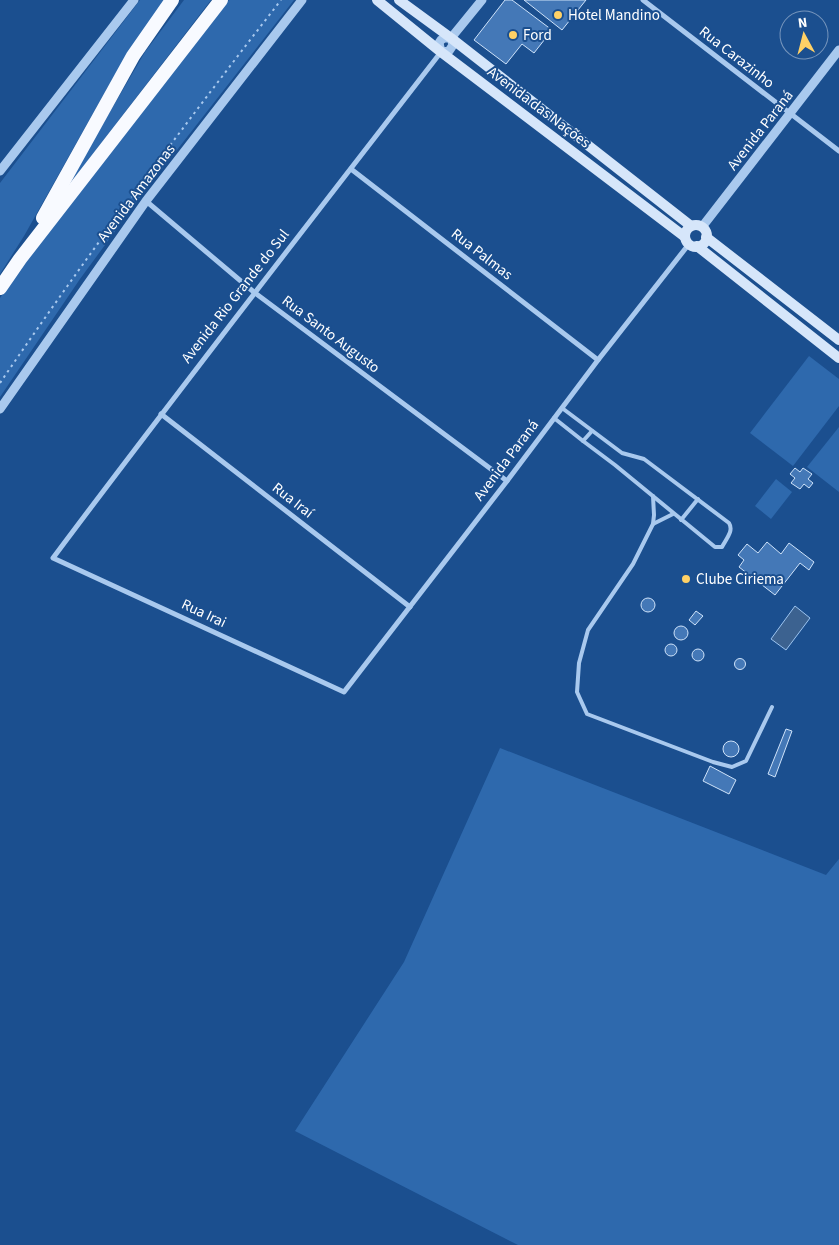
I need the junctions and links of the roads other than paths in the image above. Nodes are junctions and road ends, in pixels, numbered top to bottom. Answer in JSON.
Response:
{"nodes":[{"id":1,"x":134,"y":0,"type":"edge"},
{"id":2,"x":172,"y":0,"type":"edge"},
{"id":3,"x":221,"y":0,"type":"edge"},
{"id":4,"x":302,"y":0,"type":"edge"},
{"id":5,"x":376,"y":0,"type":"edge"},
{"id":6,"x":400,"y":0,"type":"edge"},
{"id":7,"x":482,"y":0,"type":"edge"},
{"id":8,"x":643,"y":0,"type":"edge"},
{"id":9,"x":452,"y":38,"type":"junction"},
{"id":10,"x":839,"y":50,"type":"edge"},
{"id":11,"x":441,"y":52,"type":"junction"},
{"id":12,"x":790,"y":113,"type":"junction"},
{"id":13,"x":839,"y":151,"type":"edge"},
{"id":14,"x":351,"y":169,"type":"junction"},
{"id":15,"x":0,"y":171,"type":"edge"},
{"id":16,"x":146,"y":201,"type":"junction"},
{"id":17,"x":691,"y":226,"type":"junction"},
{"id":18,"x":702,"y":227,"type":"junction"},
{"id":19,"x":706,"y":238,"type":"junction"},
{"id":20,"x":690,"y":243,"type":"junction"},
{"id":21,"x":20,"y":259,"type":"junction"},
{"id":22,"x":0,"y":288,"type":"edge"},
{"id":23,"x":255,"y":293,"type":"junction"},
{"id":24,"x":839,"y":340,"type":"edge"},
{"id":25,"x":839,"y":358,"type":"edge"},
{"id":26,"x":598,"y":360,"type":"junction"},
{"id":27,"x":562,"y":408,"type":"junction"},
{"id":28,"x":0,"y":409,"type":"edge"},
{"id":29,"x":160,"y":414,"type":"junction"},
{"id":30,"x":554,"y":418,"type":"junction"},
{"id":31,"x":592,"y":431,"type":"junction"},
{"id":32,"x":583,"y":442,"type":"junction"},
{"id":33,"x":507,"y":481,"type":"junction"},
{"id":34,"x":653,"y":496,"type":"junction"},
{"id":35,"x":698,"y":499,"type":"junction"},
{"id":36,"x":673,"y":514,"type":"junction"},
{"id":37,"x":681,"y":520,"type":"junction"},
{"id":38,"x":653,"y":524,"type":"junction"},
{"id":39,"x":53,"y":558,"type":"joint"},
{"id":40,"x":410,"y":606,"type":"junction"},
{"id":41,"x":344,"y":692,"type":"joint"},
{"id":42,"x":772,"y":707,"type":"dead end"}],
"edges":[{"from":1,"to":15,"type":"street"},
{"from":2,"to":21,"type":"highway"},
{"from":3,"to":21,"type":"highway"},
{"from":4,"to":16,"type":"street","name":"Avenida Amazonas"},
{"from":5,"to":11,"type":"main road","name":"Avenida das Nações"},
{"from":6,"to":9,"type":"main road","name":"Avenida das Nações"},
{"from":7,"to":9,"type":"street"},
{"from":8,"to":12,"type":"street","name":"Rua Carazinho"},
{"from":9,"to":11,"type":"street"},
{"from":9,"to":17,"type":"main road","name":"Avenida das Nações"},
{"from":10,"to":12,"type":"street","name":"Avenida Paraná"},
{"from":11,"to":14,"type":"street","name":"Avenida Rio Grande do Sul"},
{"from":11,"to":20,"type":"main road","name":"Avenida das Nações"},
{"from":12,"to":13,"type":"street","name":"Rua Carazinho"},
{"from":12,"to":18,"type":"street","name":"Avenida Paraná"},
{"from":14,"to":23,"type":"street","name":"Avenida Rio Grande do Sul"},
{"from":14,"to":26,"type":"street","name":"Rua Palmas"},
{"from":16,"to":23,"type":"street","name":"Rua Santo Augusto"},
{"from":16,"to":28,"type":"street","name":"Avenida Amazonas"},
{"from":17,"to":18,"type":"main road"},
{"from":17,"to":20,"type":"main road"},
{"from":18,"to":19,"type":"main road"},
{"from":19,"to":20,"type":"main road"},
{"from":19,"to":24,"type":"main road"},
{"from":20,"to":25,"type":"main road","name":"Avenida das Nações"},
{"from":20,"to":26,"type":"street","name":"Avenida Paraná"},
{"from":21,"to":22,"type":"highway"},
{"from":23,"to":29,"type":"street","name":"Avenida Rio Grande do Sul"},
{"from":23,"to":33,"type":"street","name":"Rua Santo Augusto"},
{"from":26,"to":27,"type":"street","name":"Avenida Paraná"},
{"from":27,"to":30,"type":"street","name":"Avenida Paraná"},
{"from":27,"to":31,"type":"lane"},
{"from":29,"to":39,"type":"street","name":"Avenida Rio Grande do Sul"},
{"from":29,"to":40,"type":"street","name":"Rua Iraí"},
{"from":30,"to":32,"type":"lane"},
{"from":30,"to":33,"type":"street","name":"Avenida Paraná"},
{"from":31,"to":32,"type":"lane"},
{"from":31,"to":35,"type":"lane"},
{"from":32,"to":34,"type":"lane"},
{"from":33,"to":40,"type":"street","name":"Avenida Paraná"},
{"from":34,"to":36,"type":"lane"},
{"from":34,"to":38,"type":"lane"},
{"from":35,"to":37,"type":"lane"},
{"from":35,"to":37,"type":"lane"},
{"from":36,"to":37,"type":"lane"},
{"from":36,"to":38,"type":"lane"},
{"from":38,"to":42,"type":"lane"},
{"from":39,"to":41,"type":"street","name":"Rua Irai"},
{"from":40,"to":41,"type":"street","name":"Avenida Paraná"}]}
